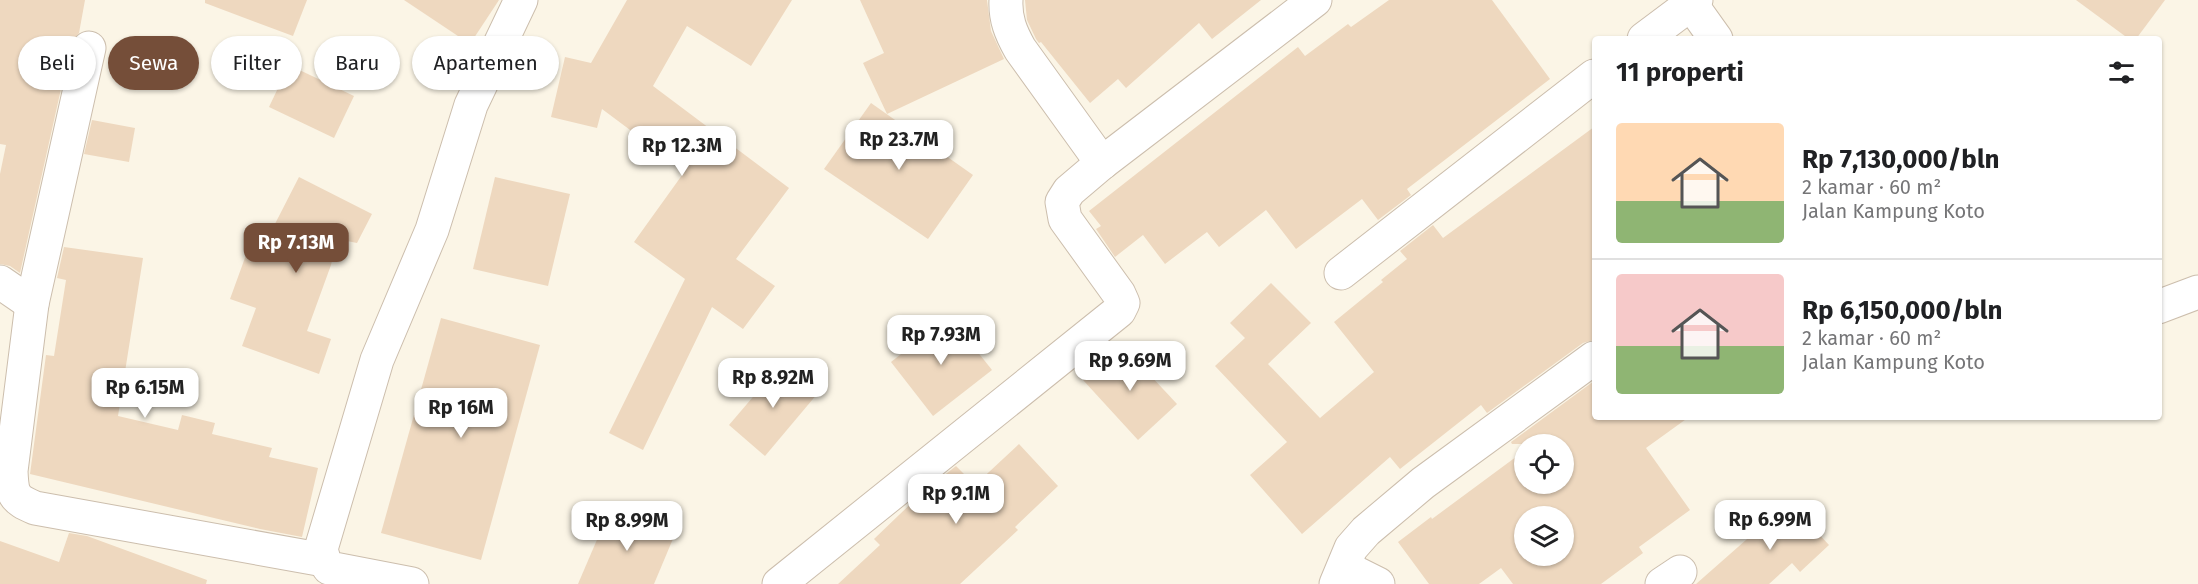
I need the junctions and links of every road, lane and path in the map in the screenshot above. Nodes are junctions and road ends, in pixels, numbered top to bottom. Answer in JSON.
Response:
{"nodes":[{"id":1,"x":521,"y":0,"type":"edge"},
{"id":2,"x":1006,"y":0,"type":"edge"},
{"id":3,"x":1315,"y":0,"type":"edge"},
{"id":4,"x":1694,"y":2,"type":"edge"},
{"id":5,"x":1648,"y":36,"type":"edge"},
{"id":6,"x":1714,"y":36,"type":"edge"},
{"id":7,"x":1592,"y":78,"type":"edge"},
{"id":8,"x":80,"y":90,"type":"edge"},
{"id":9,"x":1102,"y":163,"type":"junction"},
{"id":10,"x":1341,"y":273,"type":"dead end"},
{"id":11,"x":0,"y":282,"type":"edge"},
{"id":12,"x":2198,"y":292,"type":"edge"},
{"id":13,"x":32,"y":304,"type":"junction"},
{"id":14,"x":2162,"y":306,"type":"edge"},
{"id":15,"x":1592,"y":359,"type":"edge"},
{"id":16,"x":332,"y":566,"type":"junction"},
{"id":17,"x":1340,"y":575,"type":"edge"},
{"id":18,"x":412,"y":584,"type":"edge"},
{"id":19,"x":779,"y":584,"type":"edge"},
{"id":20,"x":1378,"y":584,"type":"edge"}],
"edges":[{"from":1,"to":16,"type":"street"},
{"from":2,"to":9,"type":"street"},
{"from":3,"to":9,"type":"street"},
{"from":4,"to":5,"type":"street"},
{"from":4,"to":6,"type":"street"},
{"from":7,"to":10,"type":"street"},
{"from":8,"to":13,"type":"street"},
{"from":9,"to":19,"type":"street"},
{"from":11,"to":13,"type":"street"},
{"from":12,"to":14,"type":"street"},
{"from":13,"to":16,"type":"street"},
{"from":15,"to":17,"type":"street"},
{"from":16,"to":18,"type":"street"},
{"from":17,"to":20,"type":"street"}]}
